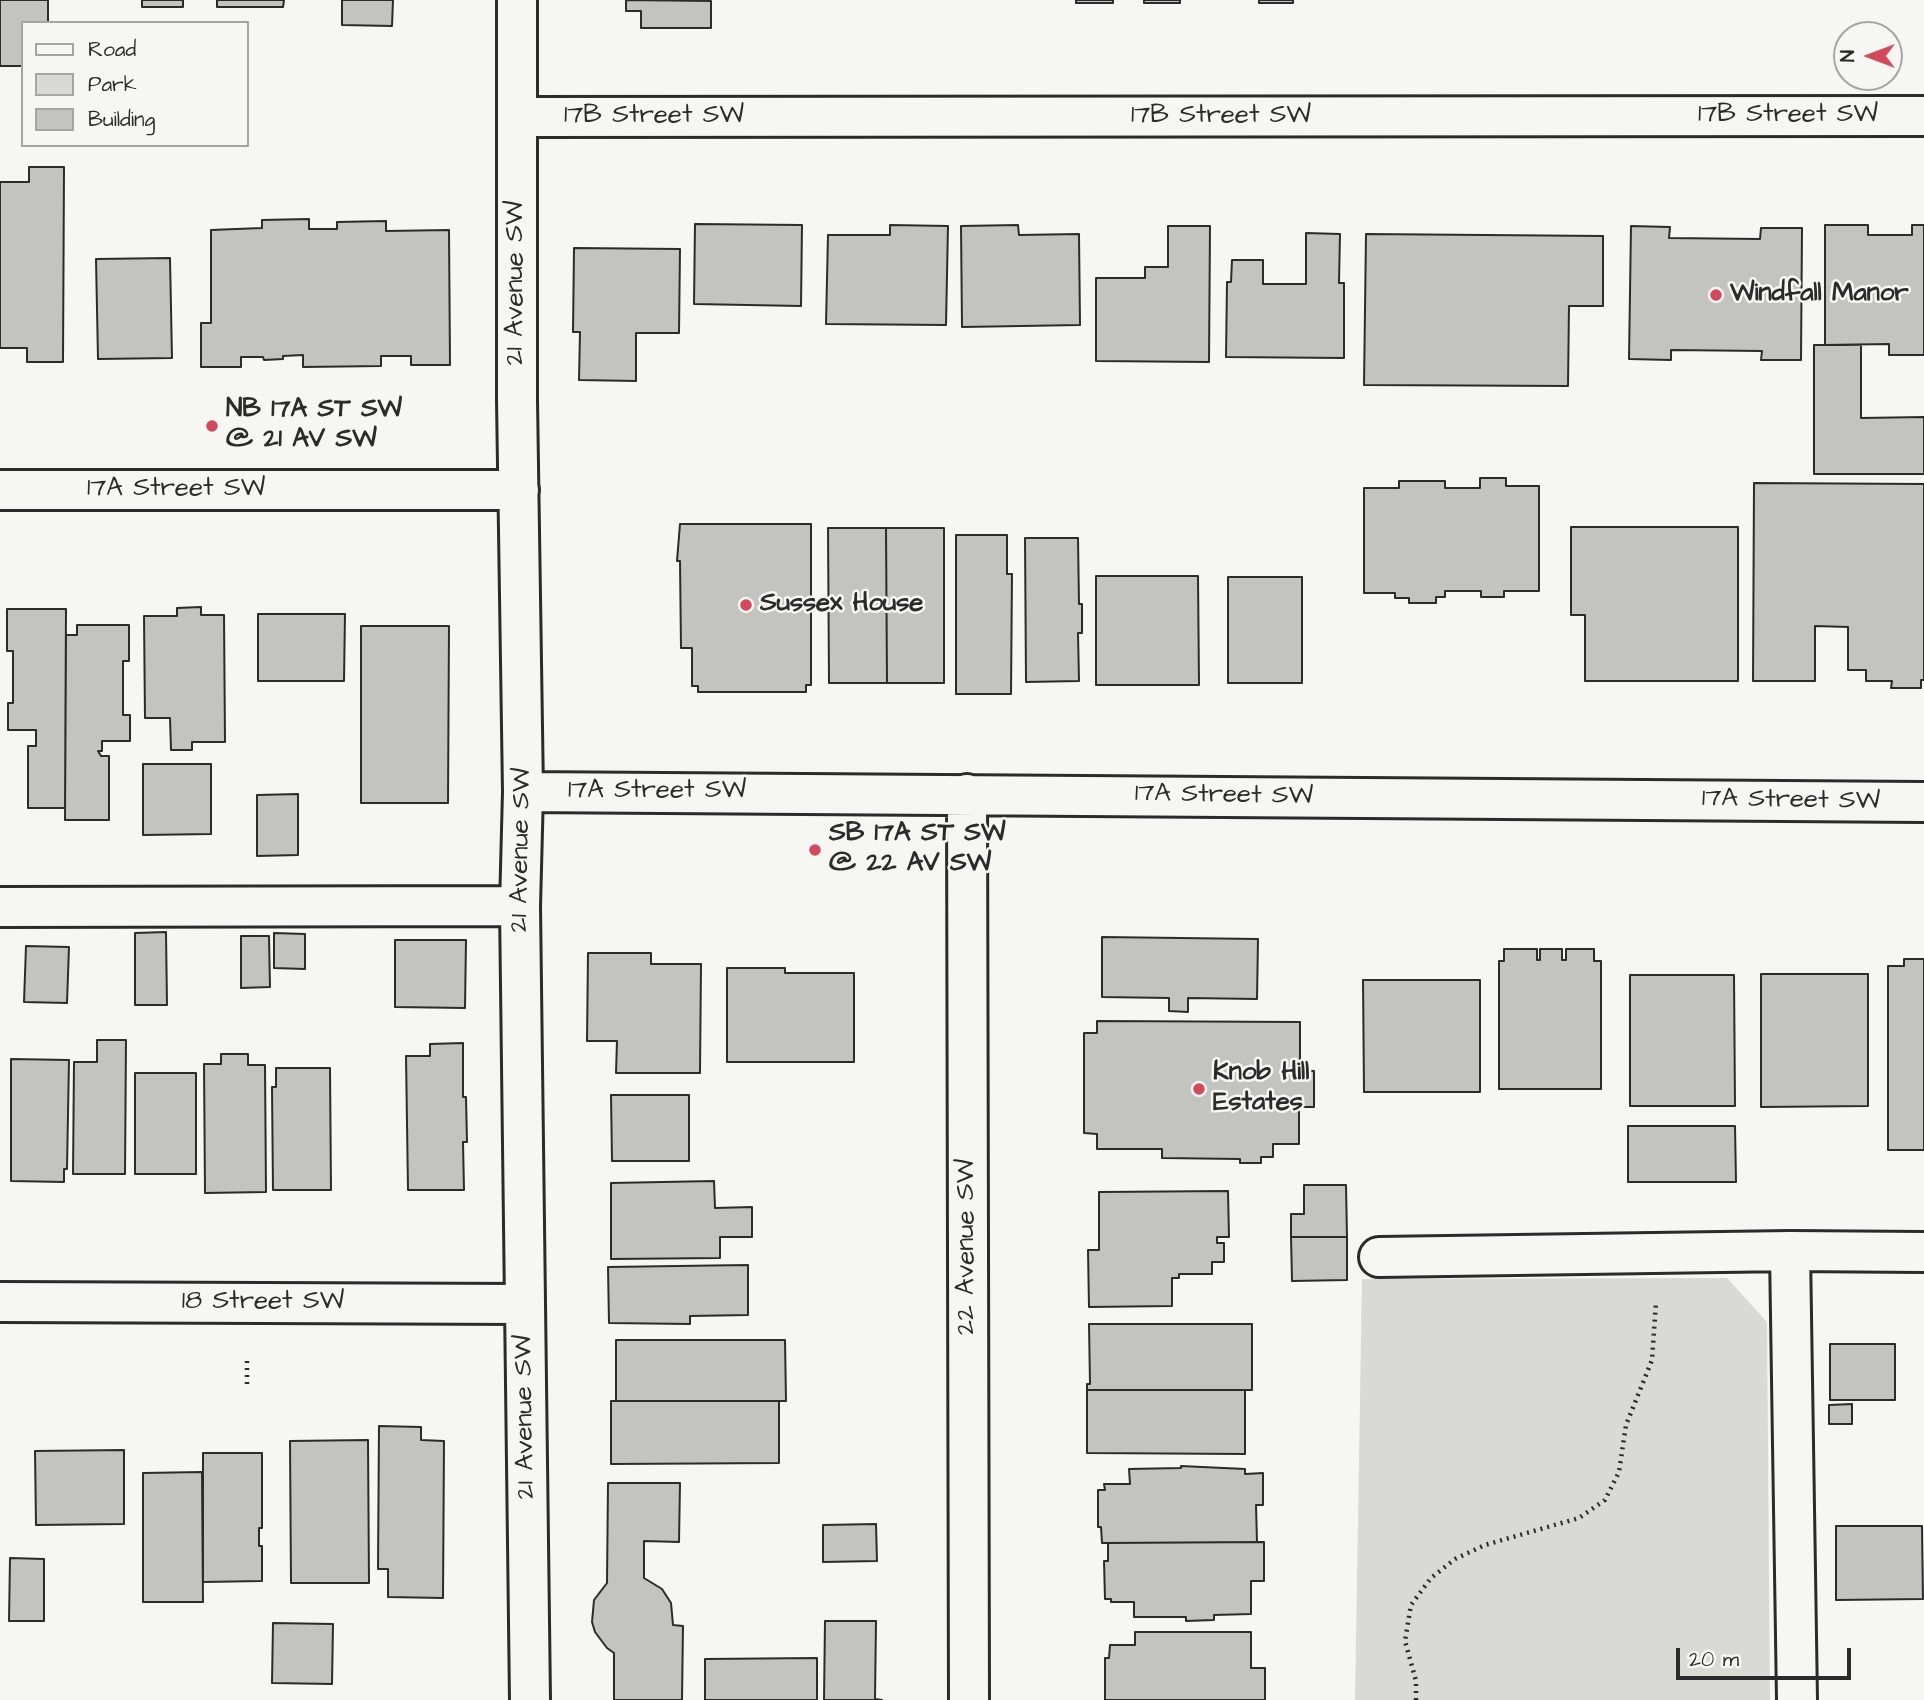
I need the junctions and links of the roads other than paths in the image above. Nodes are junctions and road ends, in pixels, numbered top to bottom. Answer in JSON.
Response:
{"nodes":[{"id":1,"x":517,"y":0,"type":"edge"},
{"id":2,"x":1924,"y":116,"type":"edge"},
{"id":3,"x":517,"y":117,"type":"junction"},
{"id":4,"x":0,"y":490,"type":"edge"},
{"id":5,"x":519,"y":490,"type":"junction"},
{"id":6,"x":523,"y":792,"type":"junction"},
{"id":7,"x":967,"y":794,"type":"junction"},
{"id":8,"x":1924,"y":803,"type":"edge"},
{"id":9,"x":520,"y":906,"type":"junction"},
{"id":10,"x":0,"y":907,"type":"edge"},
{"id":11,"x":1790,"y":1251,"type":"junction"},
{"id":12,"x":1924,"y":1252,"type":"edge"},
{"id":13,"x":1380,"y":1257,"type":"dead end"},
{"id":14,"x":0,"y":1302,"type":"edge"},
{"id":15,"x":525,"y":1304,"type":"junction"},
{"id":16,"x":530,"y":1700,"type":"edge"},
{"id":17,"x":970,"y":1700,"type":"edge"},
{"id":18,"x":1797,"y":1700,"type":"edge"}],
"edges":[{"from":1,"to":3,"type":"street","name":"21 Avenue SW"},
{"from":2,"to":3,"type":"street","name":"17B Street SW"},
{"from":3,"to":5,"type":"street","name":"21 Avenue SW"},
{"from":4,"to":5,"type":"street","name":"17A Street SW"},
{"from":5,"to":6,"type":"street","name":"21 Avenue SW"},
{"from":6,"to":7,"type":"street","name":"17A Street SW"},
{"from":6,"to":9,"type":"street","name":"21 Avenue SW"},
{"from":7,"to":8,"type":"street","name":"17A Street SW"},
{"from":7,"to":17,"type":"street","name":"22 Avenue SW"},
{"from":9,"to":10,"type":"street"},
{"from":9,"to":15,"type":"street","name":"21 Avenue SW"},
{"from":11,"to":12,"type":"street"},
{"from":11,"to":13,"type":"street"},
{"from":11,"to":18,"type":"street"},
{"from":14,"to":15,"type":"street","name":"18 Street SW"},
{"from":15,"to":16,"type":"street","name":"21 Avenue SW"}]}
